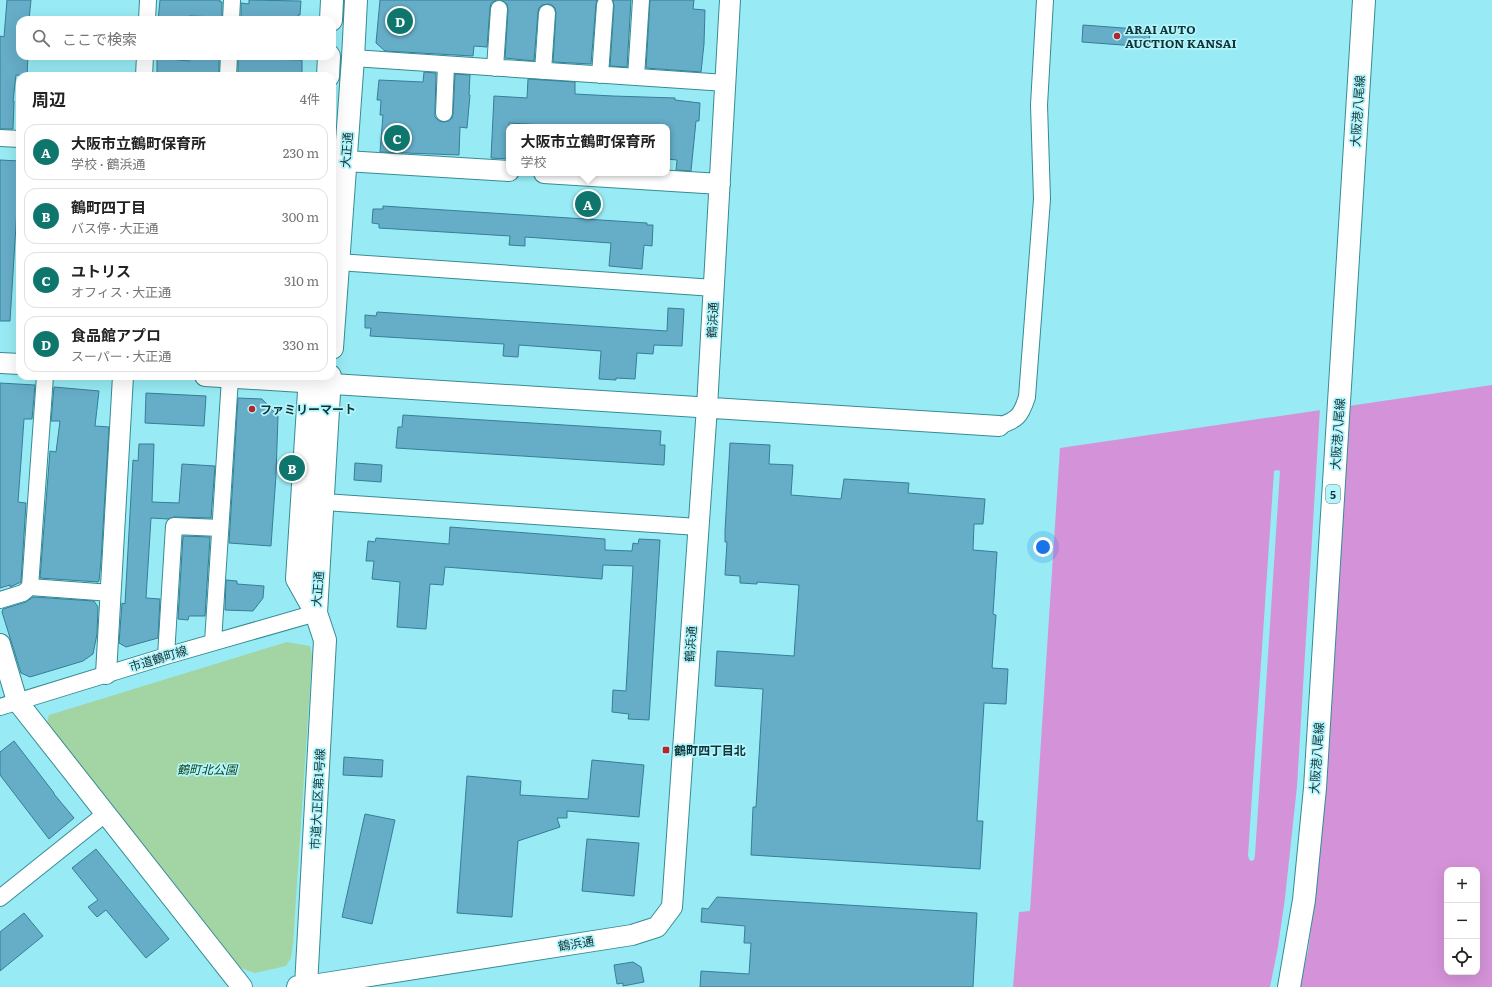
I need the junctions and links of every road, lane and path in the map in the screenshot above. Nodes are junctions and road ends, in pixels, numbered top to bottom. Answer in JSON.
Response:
{"nodes":[{"id":1,"x":148,"y":0,"type":"edge"},
{"id":2,"x":232,"y":0,"type":"edge"},
{"id":3,"x":332,"y":0,"type":"edge"},
{"id":4,"x":356,"y":0,"type":"edge"},
{"id":5,"x":641,"y":0,"type":"edge"},
{"id":6,"x":730,"y":0,"type":"edge"},
{"id":7,"x":1045,"y":0,"type":"edge"},
{"id":8,"x":1364,"y":0,"type":"edge"},
{"id":9,"x":605,"y":5,"type":"dead end"},
{"id":10,"x":499,"y":9,"type":"dead end"},
{"id":11,"x":547,"y":12,"type":"dead end"},
{"id":12,"x":147,"y":16,"type":"edge"},
{"id":13,"x":231,"y":16,"type":"edge"},
{"id":14,"x":331,"y":16,"type":"edge"},
{"id":15,"x":353,"y":58,"type":"junction"},
{"id":16,"x":145,"y":60,"type":"edge"},
{"id":17,"x":229,"y":60,"type":"edge"},
{"id":18,"x":329,"y":60,"type":"edge"},
{"id":19,"x":446,"y":65,"type":"junction"},
{"id":20,"x":495,"y":68,"type":"junction"},
{"id":21,"x":543,"y":71,"type":"junction"},
{"id":22,"x":144,"y":72,"type":"edge"},
{"id":23,"x":228,"y":72,"type":"edge"},
{"id":24,"x":328,"y":72,"type":"edge"},
{"id":25,"x":600,"y":75,"type":"junction"},
{"id":26,"x":636,"y":77,"type":"junction"},
{"id":27,"x":726,"y":83,"type":"junction"},
{"id":28,"x":444,"y":114,"type":"dead end"},
{"id":29,"x":0,"y":138,"type":"edge"},
{"id":30,"x":16,"y":139,"type":"edge"},
{"id":31,"x":338,"y":161,"type":"edge"},
{"id":32,"x":506,"y":171,"type":"edge"},
{"id":33,"x":592,"y":176,"type":"edge"},
{"id":34,"x":720,"y":184,"type":"junction"},
{"id":35,"x":338,"y":262,"type":"junction"},
{"id":36,"x":714,"y":288,"type":"junction"},
{"id":37,"x":336,"y":291,"type":"edge"},
{"id":38,"x":0,"y":363,"type":"edge"},
{"id":39,"x":16,"y":364,"type":"edge"},
{"id":40,"x":45,"y":380,"type":"edge"},
{"id":41,"x":123,"y":380,"type":"edge"},
{"id":42,"x":230,"y":380,"type":"edge"},
{"id":43,"x":320,"y":380,"type":"edge"},
{"id":44,"x":707,"y":406,"type":"junction"},
{"id":45,"x":999,"y":426,"type":"joint"},
{"id":46,"x":324,"y":502,"type":"junction"},
{"id":47,"x":220,"y":528,"type":"junction"},
{"id":48,"x":698,"y":528,"type":"junction"},
{"id":49,"x":30,"y":587,"type":"junction"},
{"id":50,"x":111,"y":593,"type":"junction"},
{"id":51,"x":0,"y":600,"type":"edge"},
{"id":52,"x":316,"y":613,"type":"junction"},
{"id":53,"x":213,"y":642,"type":"junction"},
{"id":54,"x":0,"y":644,"type":"edge"},
{"id":55,"x":166,"y":656,"type":"junction"},
{"id":56,"x":106,"y":674,"type":"junction"},
{"id":57,"x":9,"y":704,"type":"edge"},
{"id":58,"x":105,"y":814,"type":"junction"},
{"id":59,"x":0,"y":898,"type":"edge"},
{"id":60,"x":302,"y":986,"type":"edge"},
{"id":61,"x":242,"y":987,"type":"edge"},
{"id":62,"x":1289,"y":987,"type":"edge"}],
"edges":[{"from":1,"to":12,"type":"street"},
{"from":2,"to":13,"type":"street"},
{"from":3,"to":14,"type":"main road"},
{"from":4,"to":15,"type":"main road","name":"大正通"},
{"from":5,"to":26,"type":"street"},
{"from":6,"to":27,"type":"street","name":"鶴浜通"},
{"from":7,"to":45,"type":"street"},
{"from":8,"to":62,"type":"main road","name":"大阪港八尾線","number":"5"},
{"from":9,"to":25,"type":"street"},
{"from":10,"to":20,"type":"street"},
{"from":11,"to":21,"type":"street"},
{"from":15,"to":19,"type":"street"},
{"from":15,"to":31,"type":"main road","name":"大正通"},
{"from":16,"to":22,"type":"street"},
{"from":17,"to":23,"type":"street"},
{"from":18,"to":24,"type":"main road"},
{"from":19,"to":20,"type":"street"},
{"from":19,"to":28,"type":"street"},
{"from":20,"to":21,"type":"street"},
{"from":21,"to":25,"type":"street"},
{"from":25,"to":26,"type":"street"},
{"from":26,"to":27,"type":"street"},
{"from":27,"to":34,"type":"street","name":"鶴浜通"},
{"from":29,"to":30,"type":"street"},
{"from":31,"to":32,"type":"street"},
{"from":31,"to":35,"type":"main road","name":"大正通"},
{"from":33,"to":34,"type":"street"},
{"from":34,"to":36,"type":"street","name":"鶴浜通"},
{"from":35,"to":36,"type":"street"},
{"from":35,"to":37,"type":"main road","name":"大正通"},
{"from":36,"to":44,"type":"street","name":"鶴浜通"},
{"from":38,"to":39,"type":"street"},
{"from":40,"to":49,"type":"street"},
{"from":41,"to":50,"type":"street"},
{"from":42,"to":47,"type":"street"},
{"from":43,"to":44,"type":"street"},
{"from":43,"to":46,"type":"main road","name":"大正通"},
{"from":43,"to":52,"type":"main road","name":"大正通"},
{"from":44,"to":45,"type":"street"},
{"from":44,"to":48,"type":"street","name":"鶴浜通"},
{"from":46,"to":48,"type":"street"},
{"from":46,"to":52,"type":"main road","name":"大正通"},
{"from":47,"to":53,"type":"street"},
{"from":47,"to":55,"type":"street"},
{"from":48,"to":60,"type":"street","name":"鶴浜通"},
{"from":49,"to":50,"type":"street"},
{"from":49,"to":51,"type":"street"},
{"from":50,"to":56,"type":"street"},
{"from":52,"to":53,"type":"street","name":"市道鶴町線"},
{"from":52,"to":60,"type":"main road","name":"市道大正区第1号線"},
{"from":53,"to":55,"type":"street","name":"市道鶴町線"},
{"from":54,"to":57,"type":"street"},
{"from":55,"to":56,"type":"street","name":"市道鶴町線"},
{"from":56,"to":57,"type":"street","name":"市道鶴町線"},
{"from":57,"to":58,"type":"street"},
{"from":58,"to":59,"type":"street"},
{"from":58,"to":61,"type":"street"}]}
